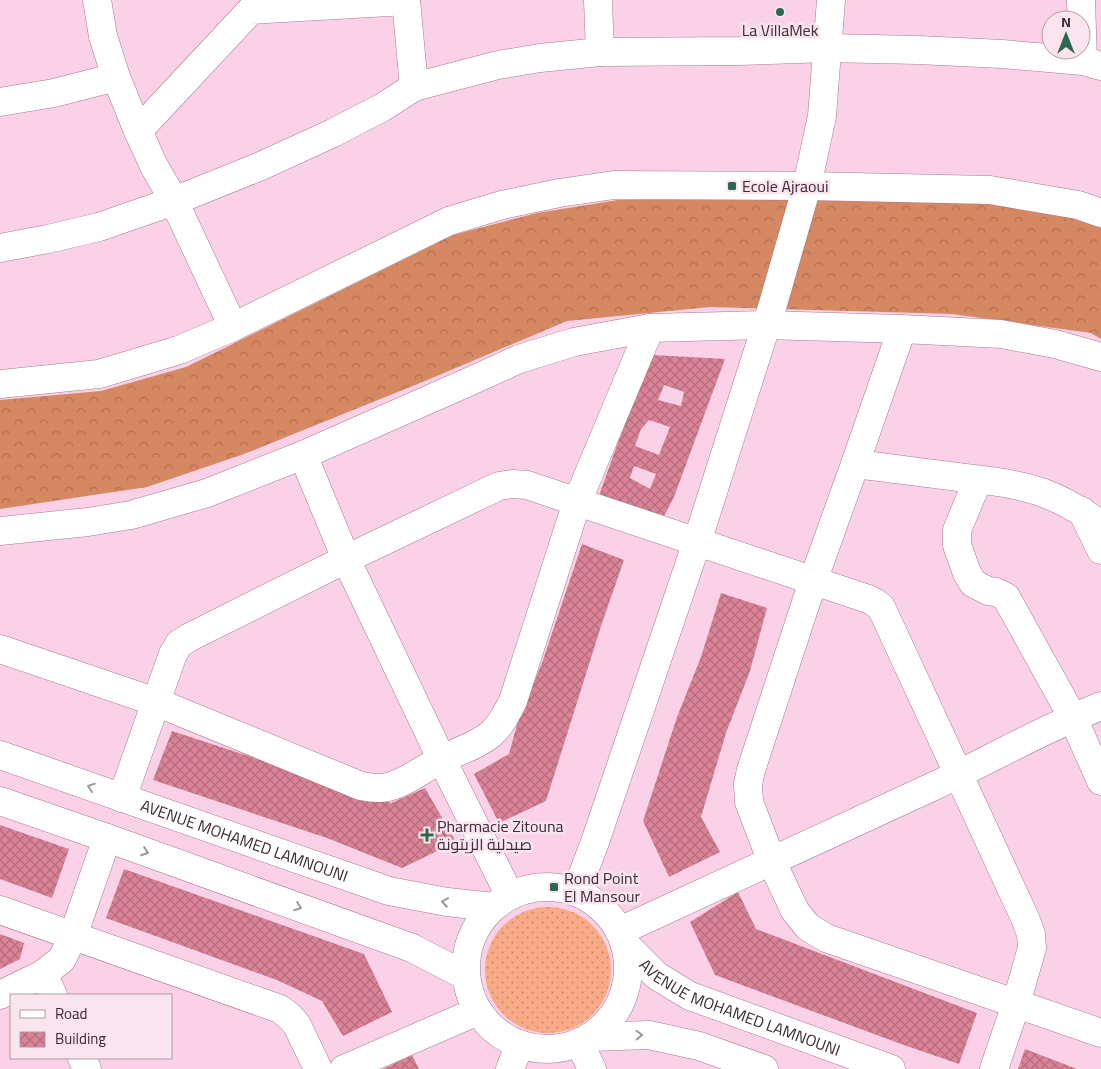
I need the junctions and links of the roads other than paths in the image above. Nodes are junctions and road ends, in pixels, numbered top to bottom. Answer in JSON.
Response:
{"nodes":[{"id":1,"x":97,"y":0,"type":"edge"},
{"id":2,"x":406,"y":0,"type":"edge"},
{"id":3,"x":598,"y":0,"type":"edge"},
{"id":4,"x":831,"y":0,"type":"edge"},
{"id":5,"x":1081,"y":0,"type":"edge"},
{"id":6,"x":250,"y":5,"type":"edge"},
{"id":7,"x":827,"y":48,"type":"junction"},
{"id":8,"x":600,"y":52,"type":"junction"},
{"id":9,"x":1092,"y":64,"type":"edge"},
{"id":10,"x":116,"y":77,"type":"junction"},
{"id":11,"x":414,"y":87,"type":"junction"},
{"id":12,"x":0,"y":102,"type":"edge"},
{"id":13,"x":138,"y":131,"type":"junction"},
{"id":14,"x":807,"y":186,"type":"junction"},
{"id":15,"x":174,"y":201,"type":"junction"},
{"id":16,"x":1101,"y":213,"type":"edge"},
{"id":17,"x":0,"y":248,"type":"edge"},
{"id":18,"x":766,"y":325,"type":"junction"},
{"id":19,"x":233,"y":326,"type":"junction"},
{"id":20,"x":650,"y":328,"type":"junction"},
{"id":21,"x":902,"y":329,"type":"junction"},
{"id":22,"x":1101,"y":357,"type":"edge"},
{"id":23,"x":0,"y":384,"type":"edge"},
{"id":24,"x":302,"y":455,"type":"junction"},
{"id":25,"x":856,"y":464,"type":"junction"},
{"id":26,"x":978,"y":480,"type":"junction"},
{"id":27,"x":577,"y":502,"type":"junction"},
{"id":28,"x":1091,"y":518,"type":"edge"},
{"id":29,"x":0,"y":531,"type":"edge"},
{"id":30,"x":697,"y":542,"type":"junction"},
{"id":31,"x":1101,"y":550,"type":"edge"},
{"id":32,"x":346,"y":559,"type":"junction"},
{"id":33,"x":813,"y":581,"type":"junction"},
{"id":34,"x":0,"y":649,"type":"edge"},
{"id":35,"x":156,"y":702,"type":"junction"},
{"id":36,"x":1101,"y":706,"type":"edge"},
{"id":37,"x":1073,"y":718,"type":"junction"},
{"id":38,"x":0,"y":755,"type":"edge"},
{"id":39,"x":442,"y":760,"type":"junction"},
{"id":40,"x":959,"y":774,"type":"junction"},
{"id":41,"x":1101,"y":780,"type":"edge"},
{"id":42,"x":122,"y":798,"type":"junction"},
{"id":43,"x":0,"y":801,"type":"edge"},
{"id":44,"x":107,"y":838,"type":"junction"},
{"id":45,"x":772,"y":862,"type":"junction"},
{"id":46,"x":576,"y":892,"type":"junction"},
{"id":47,"x":501,"y":902,"type":"junction"},
{"id":48,"x":0,"y":910,"type":"edge"},
{"id":49,"x":73,"y":936,"type":"junction"},
{"id":50,"x":622,"y":937,"type":"junction"},
{"id":51,"x":466,"y":976,"type":"junction"},
{"id":52,"x":48,"y":985,"type":"edge"},
{"id":53,"x":0,"y":994,"type":"edge"},
{"id":54,"x":1016,"y":1004,"type":"junction"},
{"id":55,"x":478,"y":1011,"type":"junction"},
{"id":56,"x":1101,"y":1033,"type":"edge"},
{"id":57,"x":585,"y":1039,"type":"junction"},
{"id":58,"x":520,"y":1044,"type":"junction"},
{"id":59,"x":318,"y":1069,"type":"edge"},
{"id":60,"x":344,"y":1069,"type":"edge"},
{"id":61,"x":510,"y":1069,"type":"edge"},
{"id":62,"x":592,"y":1069,"type":"edge"},
{"id":63,"x":764,"y":1069,"type":"edge"},
{"id":64,"x":891,"y":1069,"type":"edge"},
{"id":65,"x":994,"y":1069,"type":"edge"}],
"edges":[{"from":1,"to":10,"type":"street"},
{"from":2,"to":6,"type":"street"},
{"from":2,"to":11,"type":"street"},
{"from":3,"to":8,"type":"street"},
{"from":4,"to":7,"type":"street"},
{"from":5,"to":9,"type":"street"},
{"from":6,"to":13,"type":"street"},
{"from":7,"to":8,"type":"street"},
{"from":7,"to":9,"type":"street"},
{"from":7,"to":14,"type":"street"},
{"from":8,"to":11,"type":"street"},
{"from":10,"to":12,"type":"street"},
{"from":10,"to":13,"type":"street"},
{"from":11,"to":15,"type":"street"},
{"from":13,"to":15,"type":"street"},
{"from":14,"to":16,"type":"street"},
{"from":14,"to":18,"type":"street"},
{"from":14,"to":19,"type":"street"},
{"from":15,"to":17,"type":"street"},
{"from":15,"to":19,"type":"street"},
{"from":18,"to":20,"type":"street"},
{"from":18,"to":21,"type":"street"},
{"from":18,"to":30,"type":"street"},
{"from":19,"to":23,"type":"street"},
{"from":20,"to":24,"type":"street"},
{"from":20,"to":27,"type":"street"},
{"from":21,"to":22,"type":"street"},
{"from":21,"to":25,"type":"street"},
{"from":24,"to":29,"type":"street"},
{"from":24,"to":32,"type":"street"},
{"from":25,"to":26,"type":"street"},
{"from":25,"to":33,"type":"street"},
{"from":26,"to":28,"type":"street"},
{"from":26,"to":37,"type":"street"},
{"from":27,"to":30,"type":"street"},
{"from":27,"to":32,"type":"street"},
{"from":27,"to":39,"type":"street"},
{"from":28,"to":31,"type":"street"},
{"from":30,"to":33,"type":"street"},
{"from":30,"to":46,"type":"street"},
{"from":32,"to":35,"type":"street"},
{"from":32,"to":39,"type":"street"},
{"from":33,"to":40,"type":"street"},
{"from":33,"to":45,"type":"street"},
{"from":34,"to":35,"type":"street"},
{"from":35,"to":39,"type":"street"},
{"from":35,"to":42,"type":"street"},
{"from":36,"to":37,"type":"street"},
{"from":37,"to":40,"type":"street"},
{"from":37,"to":41,"type":"street"},
{"from":42,"to":38,"type":"street","name":"AVENUE MOHAMED LAMNOUNI","one_way":true},
{"from":39,"to":47,"type":"street"},
{"from":40,"to":45,"type":"street"},
{"from":40,"to":54,"type":"street"},
{"from":47,"to":42,"type":"street","name":"AVENUE MOHAMED LAMNOUNI","one_way":true},
{"from":43,"to":44,"type":"street"},
{"from":44,"to":49,"type":"street"},
{"from":44,"to":51,"type":"street","one_way":true},
{"from":45,"to":50,"type":"street"},
{"from":45,"to":54,"type":"street"},
{"from":46,"to":47,"type":"street"},
{"from":46,"to":50,"type":"street"},
{"from":47,"to":51,"type":"street"},
{"from":48,"to":49,"type":"street"},
{"from":49,"to":52,"type":"street"},
{"from":49,"to":59,"type":"street"},
{"from":50,"to":57,"type":"street"},
{"from":50,"to":64,"type":"street","name":"AVENUE MOHAMED LAMNOUNI"},
{"from":51,"to":55,"type":"street"},
{"from":52,"to":53,"type":"street"},
{"from":54,"to":56,"type":"street"},
{"from":54,"to":65,"type":"street"},
{"from":55,"to":58,"type":"street"},
{"from":55,"to":60,"type":"street"},
{"from":57,"to":58,"type":"street"},
{"from":57,"to":62,"type":"street"},
{"from":57,"to":63,"type":"street","one_way":true},
{"from":58,"to":61,"type":"street"}]}
